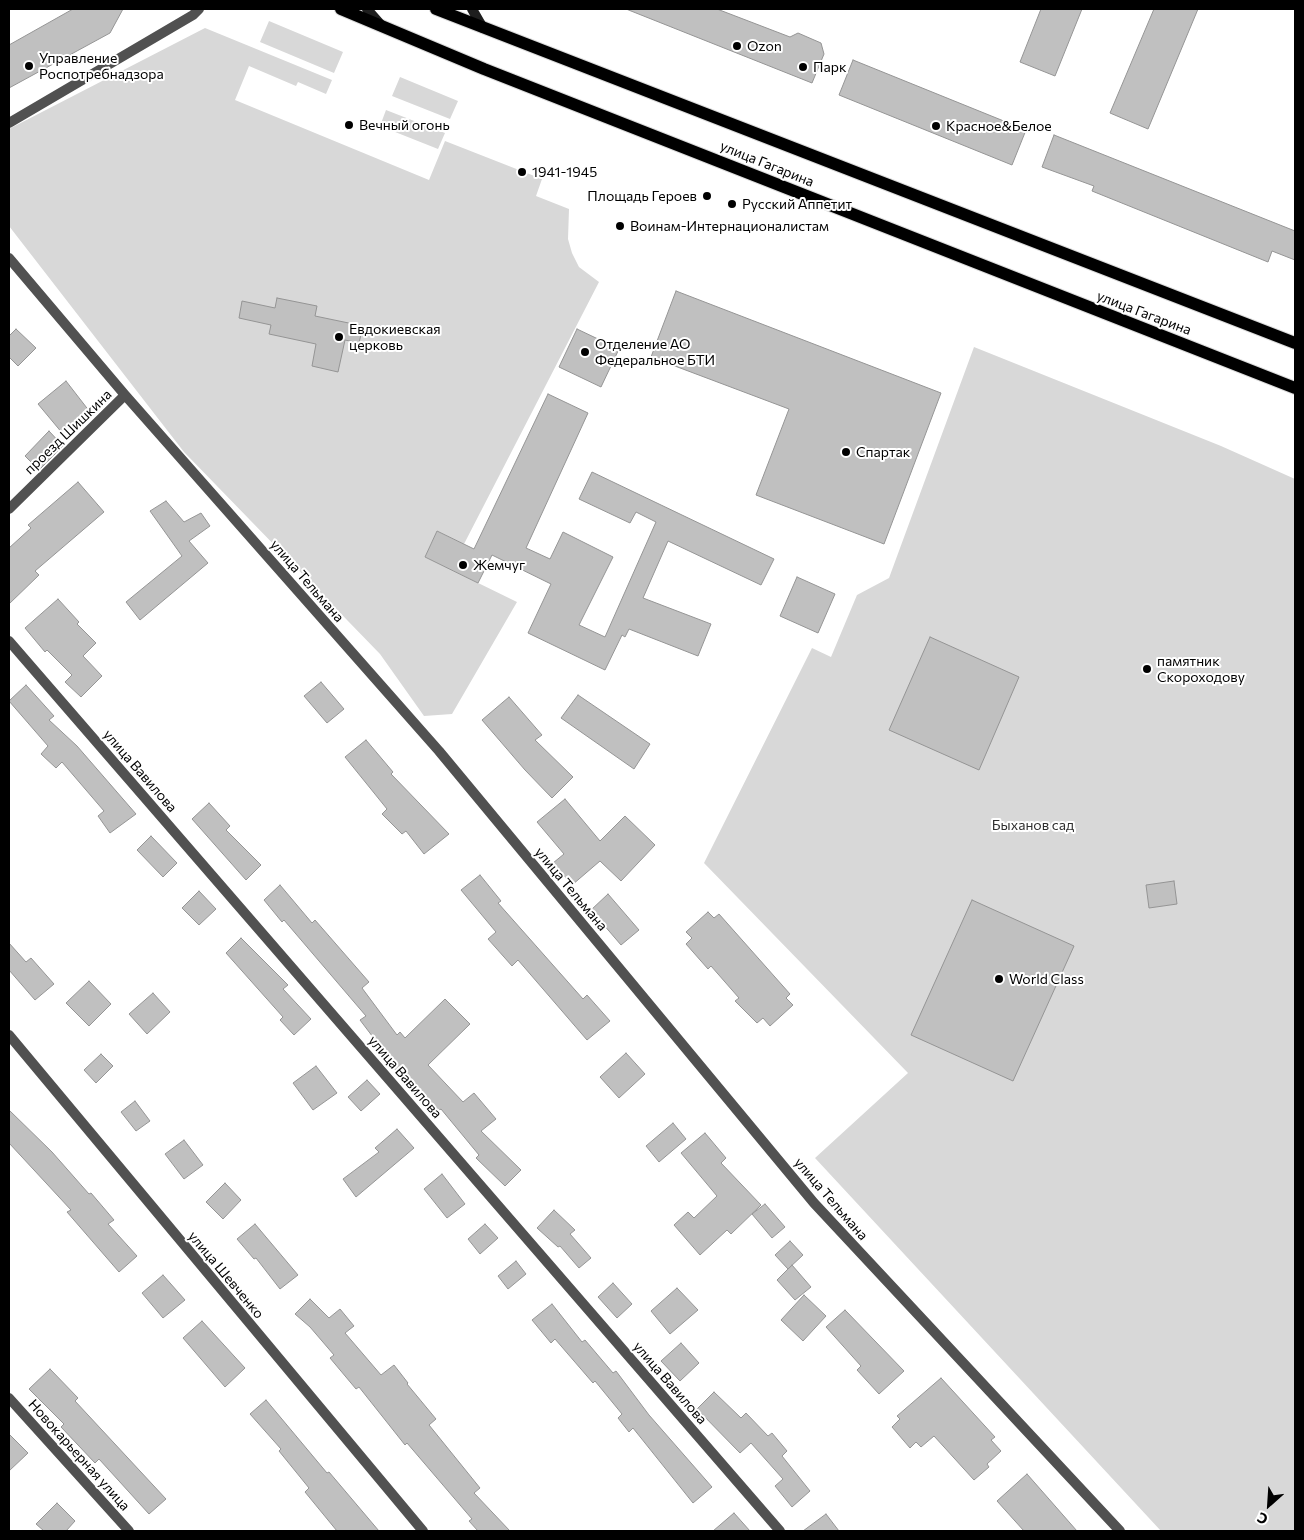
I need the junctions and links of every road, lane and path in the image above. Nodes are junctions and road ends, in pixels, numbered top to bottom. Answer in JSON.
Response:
{"nodes":[{"id":1,"x":199,"y":9,"type":"edge"},
{"id":2,"x":341,"y":9,"type":"edge"},
{"id":3,"x":367,"y":9,"type":"edge"},
{"id":4,"x":436,"y":9,"type":"edge"},
{"id":5,"x":472,"y":9,"type":"edge"},
{"id":6,"x":382,"y":26,"type":"junction"},
{"id":7,"x":483,"y":28,"type":"junction"},
{"id":8,"x":9,"y":123,"type":"edge"},
{"id":9,"x":9,"y":258,"type":"edge"},
{"id":10,"x":1295,"y":343,"type":"edge"},
{"id":11,"x":1295,"y":388,"type":"edge"},
{"id":12,"x":126,"y":395,"type":"junction"},
{"id":13,"x":9,"y":509,"type":"edge"},
{"id":14,"x":9,"y":641,"type":"edge"},
{"id":15,"x":9,"y":1035,"type":"edge"},
{"id":16,"x":9,"y":1398,"type":"edge"},
{"id":17,"x":130,"y":1531,"type":"edge"},
{"id":18,"x":423,"y":1531,"type":"edge"},
{"id":19,"x":780,"y":1531,"type":"edge"},
{"id":20,"x":1120,"y":1531,"type":"edge"}],
"edges":[{"from":1,"to":8,"type":"street"},
{"from":2,"to":6,"type":"main road","name":"улица Гагарина"},
{"from":3,"to":6,"type":"main road"},
{"from":4,"to":7,"type":"main road","name":"улица Гагарина"},
{"from":5,"to":7,"type":"main road"},
{"from":6,"to":11,"type":"main road","name":"улица Гагарина"},
{"from":7,"to":10,"type":"main road","name":"улица Гагарина"},
{"from":9,"to":12,"type":"street","name":"улица Тельмана"},
{"from":12,"to":13,"type":"street","name":"проезд Шишкина"},
{"from":12,"to":20,"type":"street","name":"улица Тельмана"},
{"from":14,"to":19,"type":"street","name":"улица Вавилова"},
{"from":15,"to":18,"type":"street","name":"улица Шевченко"},
{"from":16,"to":17,"type":"street","name":"Новокарьерная улица"}]}
